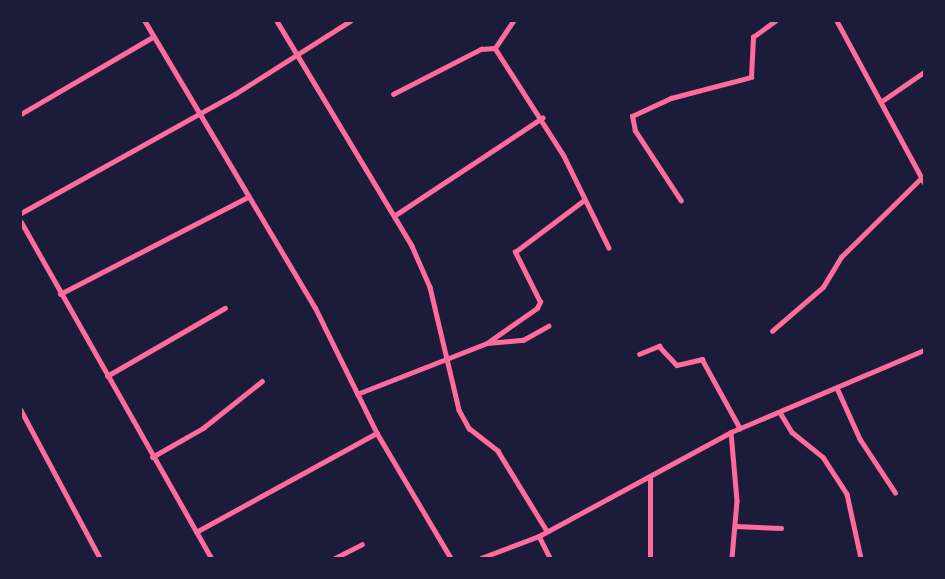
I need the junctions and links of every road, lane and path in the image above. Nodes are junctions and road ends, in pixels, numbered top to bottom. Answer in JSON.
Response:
{"nodes":[{"id":1,"x":145,"y":21,"type":"edge"},
{"id":2,"x":277,"y":21,"type":"edge"},
{"id":3,"x":350,"y":21,"type":"edge"},
{"id":4,"x":513,"y":21,"type":"edge"},
{"id":5,"x":775,"y":21,"type":"edge"},
{"id":6,"x":837,"y":21,"type":"edge"},
{"id":7,"x":153,"y":37,"type":"junction"},
{"id":8,"x":495,"y":48,"type":"junction"},
{"id":9,"x":297,"y":57,"type":"junction"},
{"id":10,"x":924,"y":72,"type":"edge"},
{"id":11,"x":393,"y":94,"type":"dead end"},
{"id":12,"x":882,"y":101,"type":"junction"},
{"id":13,"x":199,"y":112,"type":"junction"},
{"id":14,"x":21,"y":114,"type":"edge"},
{"id":15,"x":542,"y":118,"type":"junction"},
{"id":16,"x":922,"y":180,"type":"edge"},
{"id":17,"x":248,"y":198,"type":"junction"},
{"id":18,"x":585,"y":200,"type":"junction"},
{"id":19,"x":681,"y":201,"type":"dead end"},
{"id":20,"x":21,"y":213,"type":"edge"},
{"id":21,"x":394,"y":216,"type":"junction"},
{"id":22,"x":21,"y":222,"type":"edge"},
{"id":23,"x":609,"y":248,"type":"dead end"},
{"id":24,"x":60,"y":294,"type":"junction"},
{"id":25,"x":225,"y":308,"type":"dead end"},
{"id":26,"x":548,"y":326,"type":"dead end"},
{"id":27,"x":772,"y":331,"type":"dead end"},
{"id":28,"x":487,"y":343,"type":"junction"},
{"id":29,"x":924,"y":351,"type":"edge"},
{"id":30,"x":639,"y":354,"type":"dead end"},
{"id":31,"x":445,"y":356,"type":"junction"},
{"id":32,"x":107,"y":376,"type":"junction"},
{"id":33,"x":262,"y":381,"type":"dead end"},
{"id":34,"x":838,"y":390,"type":"junction"},
{"id":35,"x":357,"y":394,"type":"junction"},
{"id":36,"x":21,"y":410,"type":"edge"},
{"id":37,"x":781,"y":414,"type":"junction"},
{"id":38,"x":740,"y":428,"type":"junction"},
{"id":39,"x":731,"y":432,"type":"junction"},
{"id":40,"x":378,"y":433,"type":"junction"},
{"id":41,"x":152,"y":457,"type":"junction"},
{"id":42,"x":650,"y":477,"type":"junction"},
{"id":43,"x":895,"y":492,"type":"dead end"},
{"id":44,"x":735,"y":525,"type":"junction"},
{"id":45,"x":781,"y":528,"type":"dead end"},
{"id":46,"x":547,"y":531,"type":"junction"},
{"id":47,"x":196,"y":532,"type":"junction"},
{"id":48,"x":539,"y":536,"type":"junction"},
{"id":49,"x":362,"y":544,"type":"dead end"},
{"id":50,"x":100,"y":558,"type":"edge"},
{"id":51,"x":211,"y":558,"type":"edge"},
{"id":52,"x":335,"y":558,"type":"edge"},
{"id":53,"x":451,"y":558,"type":"edge"},
{"id":54,"x":481,"y":558,"type":"edge"},
{"id":55,"x":550,"y":558,"type":"edge"},
{"id":56,"x":650,"y":558,"type":"edge"},
{"id":57,"x":732,"y":558,"type":"edge"},
{"id":58,"x":861,"y":558,"type":"edge"}],
"edges":[{"from":1,"to":7,"type":"street"},
{"from":2,"to":9,"type":"street"},
{"from":3,"to":9,"type":"street"},
{"from":4,"to":8,"type":"street"},
{"from":5,"to":19,"type":"street"},
{"from":6,"to":12,"type":"street"},
{"from":7,"to":13,"type":"street"},
{"from":7,"to":14,"type":"street"},
{"from":8,"to":11,"type":"street"},
{"from":8,"to":15,"type":"street"},
{"from":9,"to":13,"type":"street"},
{"from":9,"to":21,"type":"street"},
{"from":10,"to":12,"type":"street"},
{"from":12,"to":16,"type":"street"},
{"from":13,"to":17,"type":"street"},
{"from":13,"to":20,"type":"street"},
{"from":15,"to":18,"type":"street"},
{"from":15,"to":21,"type":"street"},
{"from":16,"to":27,"type":"street"},
{"from":17,"to":24,"type":"street"},
{"from":17,"to":35,"type":"street"},
{"from":18,"to":23,"type":"street"},
{"from":18,"to":28,"type":"street"},
{"from":21,"to":31,"type":"street"},
{"from":22,"to":24,"type":"street"},
{"from":24,"to":32,"type":"street"},
{"from":25,"to":32,"type":"street"},
{"from":26,"to":28,"type":"street"},
{"from":28,"to":31,"type":"street"},
{"from":29,"to":34,"type":"street"},
{"from":30,"to":38,"type":"street"},
{"from":31,"to":35,"type":"street"},
{"from":31,"to":46,"type":"street"},
{"from":32,"to":41,"type":"street"},
{"from":33,"to":41,"type":"street"},
{"from":34,"to":37,"type":"street"},
{"from":34,"to":43,"type":"street"},
{"from":35,"to":40,"type":"street"},
{"from":36,"to":50,"type":"street"},
{"from":37,"to":38,"type":"street"},
{"from":37,"to":58,"type":"street"},
{"from":38,"to":39,"type":"street"},
{"from":39,"to":42,"type":"street"},
{"from":39,"to":44,"type":"street"},
{"from":40,"to":47,"type":"street"},
{"from":40,"to":53,"type":"street"},
{"from":41,"to":47,"type":"street"},
{"from":42,"to":46,"type":"street"},
{"from":42,"to":56,"type":"street"},
{"from":44,"to":45,"type":"street"},
{"from":44,"to":57,"type":"street"},
{"from":46,"to":48,"type":"street"},
{"from":47,"to":51,"type":"street"},
{"from":48,"to":54,"type":"street"},
{"from":48,"to":55,"type":"street"},
{"from":49,"to":52,"type":"street"}]}
